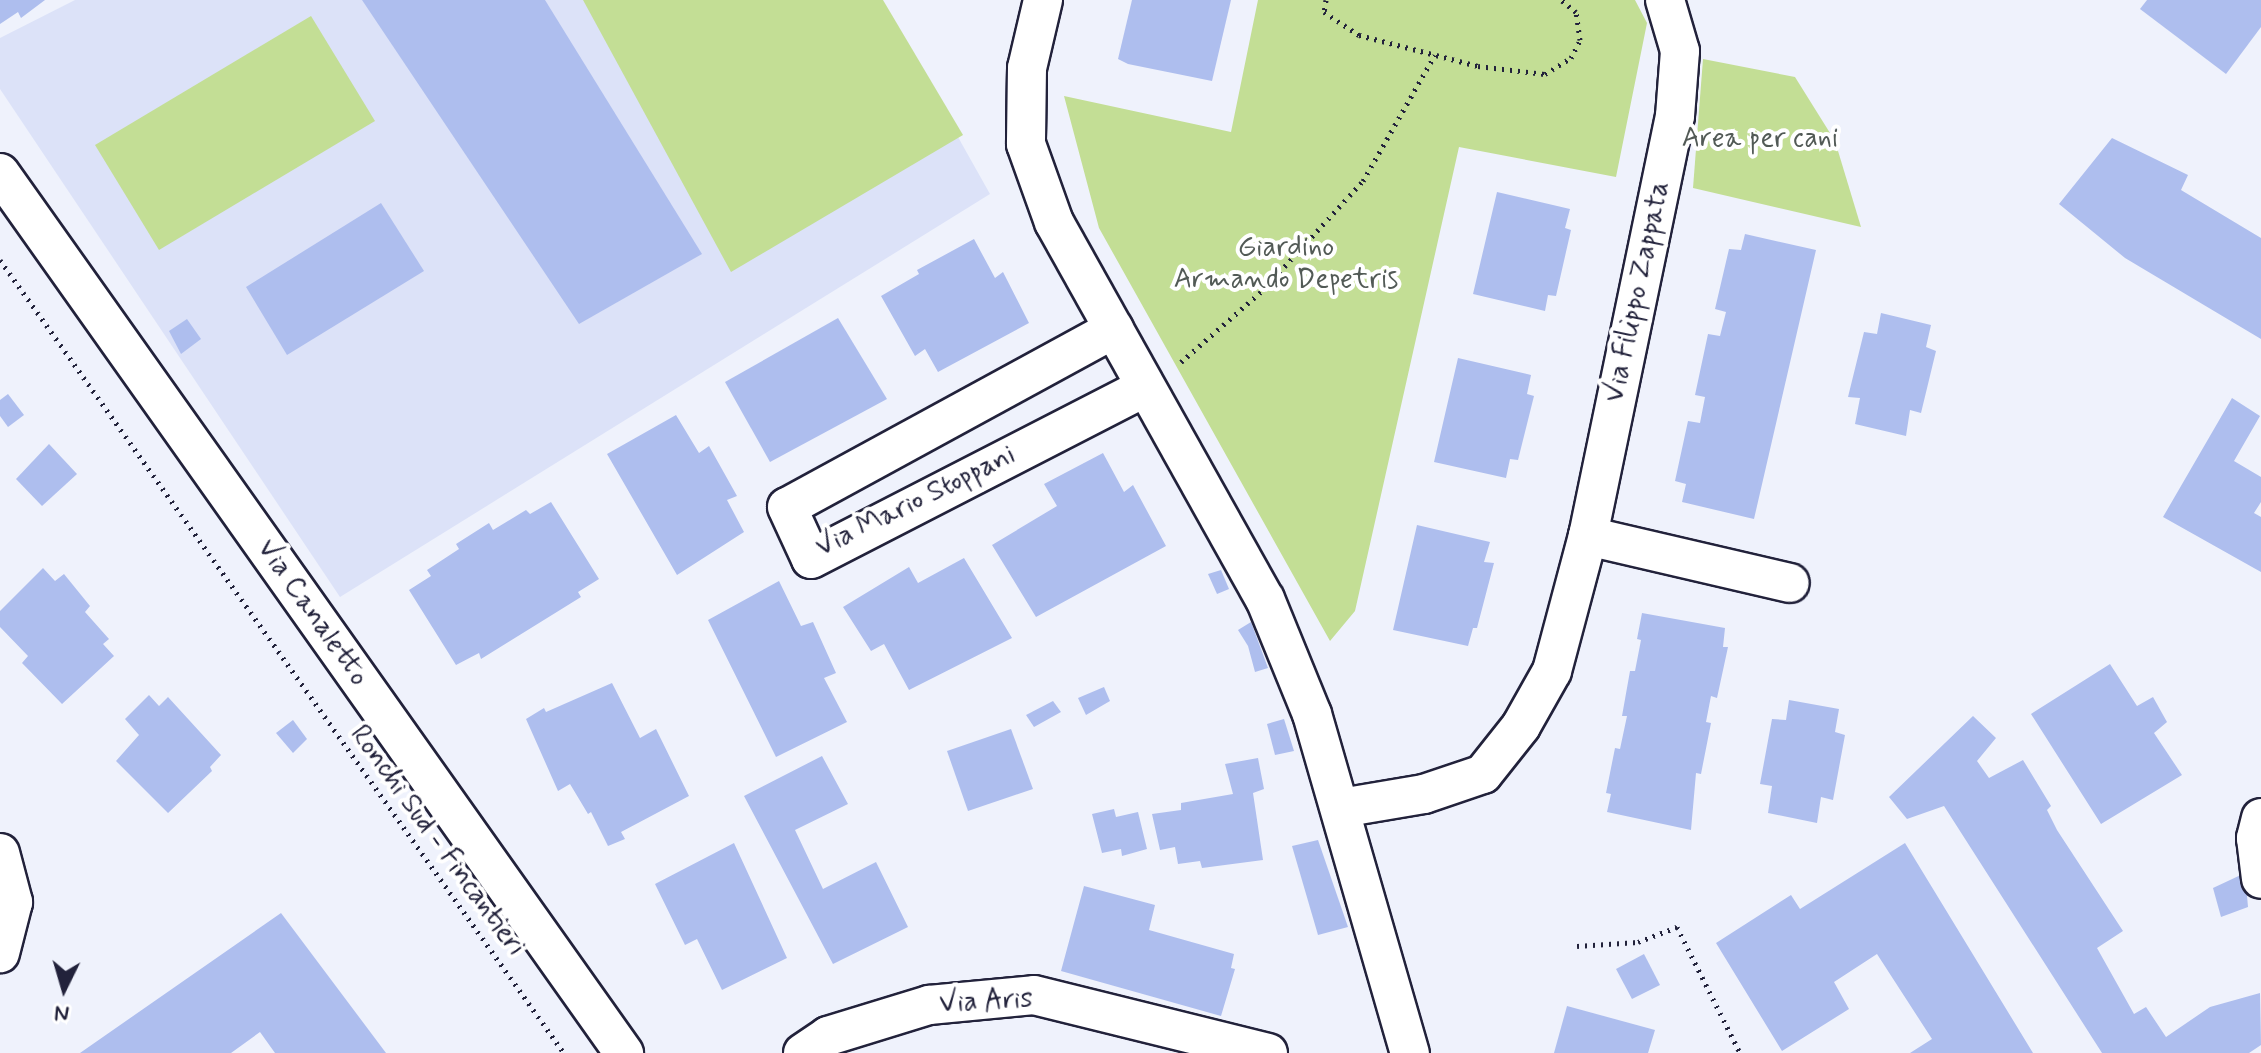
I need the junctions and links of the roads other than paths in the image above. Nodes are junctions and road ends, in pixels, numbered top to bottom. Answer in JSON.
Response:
{"nodes":[{"id":1,"x":1043,"y":0,"type":"edge"},
{"id":2,"x":1665,"y":0,"type":"edge"},
{"id":3,"x":0,"y":173,"type":"edge"},
{"id":4,"x":1114,"y":329,"type":"junction"},
{"id":5,"x":1145,"y":387,"type":"junction"},
{"id":6,"x":1588,"y":536,"type":"junction"},
{"id":7,"x":1790,"y":583,"type":"dead end"},
{"id":8,"x":1341,"y":808,"type":"junction"},
{"id":9,"x":2261,"y":818,"type":"edge"},
{"id":10,"x":0,"y":853,"type":"edge"},
{"id":11,"x":2261,"y":879,"type":"edge"},
{"id":12,"x":0,"y":953,"type":"edge"},
{"id":13,"x":624,"y":1053,"type":"edge"},
{"id":14,"x":803,"y":1053,"type":"edge"},
{"id":15,"x":1268,"y":1053,"type":"edge"},
{"id":16,"x":1410,"y":1053,"type":"edge"}],
"edges":[{"from":1,"to":4,"type":"street"},
{"from":2,"to":6,"type":"street","name":"Via Filippo Zappata"},
{"from":3,"to":13,"type":"street","name":"Via Canaletto"},
{"from":4,"to":5,"type":"street"},
{"from":4,"to":5,"type":"street","name":"Via Mario Stoppani"},
{"from":5,"to":8,"type":"street"},
{"from":6,"to":7,"type":"street"},
{"from":6,"to":8,"type":"street","name":"Via Filippo Zappata"},
{"from":8,"to":16,"type":"street"},
{"from":9,"to":11,"type":"street"},
{"from":10,"to":12,"type":"street"},
{"from":14,"to":15,"type":"street","name":"Via Aris"}]}
